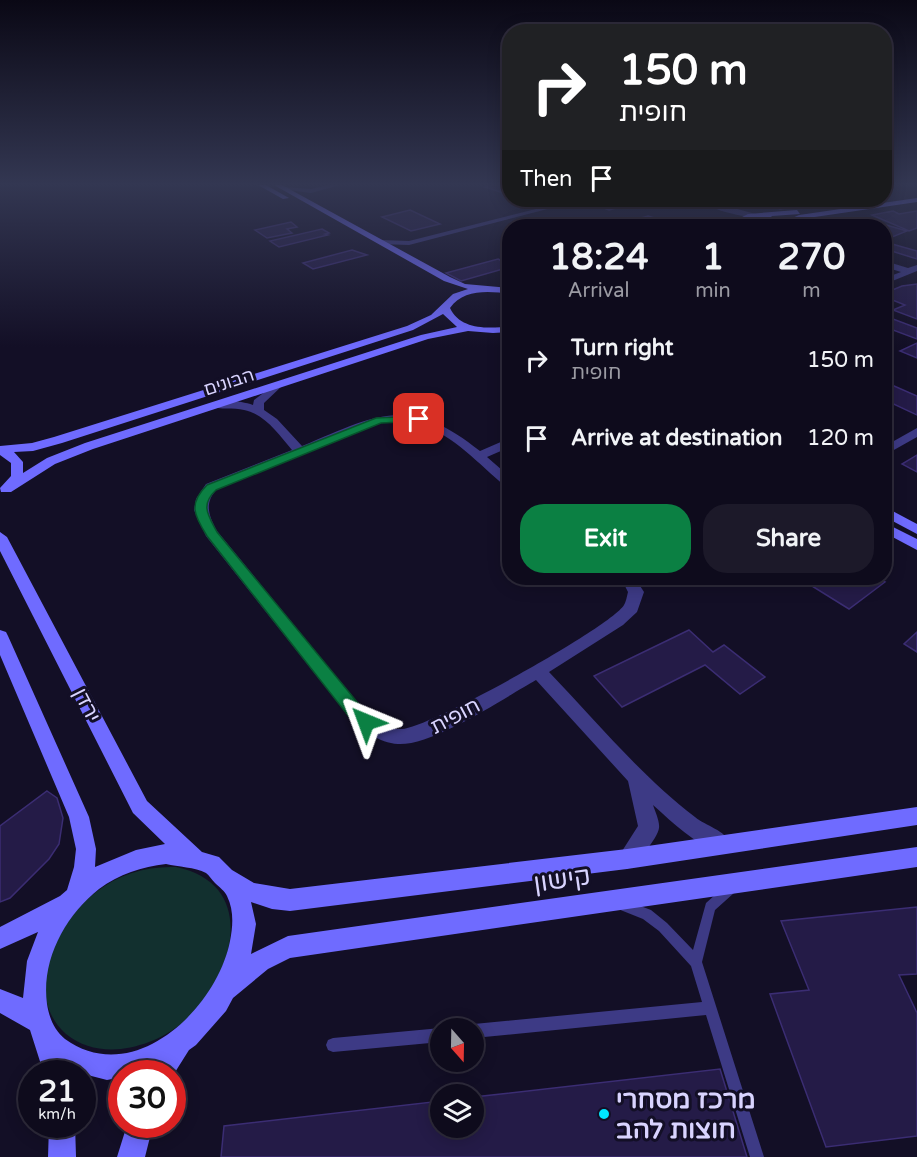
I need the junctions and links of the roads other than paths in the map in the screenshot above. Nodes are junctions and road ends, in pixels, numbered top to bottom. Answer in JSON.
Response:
{"nodes":[{"id":1,"x":358,"y":239,"type":"edge"},
{"id":2,"x":375,"y":239,"type":"edge"},
{"id":3,"x":425,"y":239,"type":"edge"},
{"id":4,"x":380,"y":242,"type":"junction"},
{"id":5,"x":409,"y":243,"type":"junction"},
{"id":6,"x":404,"y":255,"type":"junction"},
{"id":7,"x":892,"y":266,"type":"edge"},
{"id":8,"x":914,"y":271,"type":"edge"},
{"id":9,"x":892,"y":279,"type":"edge"},
{"id":10,"x":488,"y":289,"type":"junction"},
{"id":11,"x":502,"y":290,"type":"edge"},
{"id":12,"x":448,"y":304,"type":"junction"},
{"id":13,"x":471,"y":327,"type":"junction"},
{"id":14,"x":502,"y":329,"type":"edge"},
{"id":15,"x":278,"y":385,"type":"junction"},
{"id":16,"x":217,"y":405,"type":"junction"},
{"id":17,"x":259,"y":409,"type":"junction"},
{"id":18,"x":917,"y":432,"type":"edge"},
{"id":19,"x":502,"y":446,"type":"edge"},
{"id":20,"x":892,"y":447,"type":"edge"},
{"id":21,"x":0,"y":450,"type":"edge"},
{"id":22,"x":300,"y":451,"type":"junction"},
{"id":23,"x":478,"y":457,"type":"junction"},
{"id":24,"x":502,"y":476,"type":"edge"},
{"id":25,"x":2,"y":493,"type":"edge"},
{"id":26,"x":892,"y":520,"type":"edge"},
{"id":27,"x":892,"y":522,"type":"edge"},
{"id":28,"x":917,"y":530,"type":"edge"},
{"id":29,"x":0,"y":537,"type":"edge"},
{"id":30,"x":917,"y":545,"type":"edge"},
{"id":31,"x":632,"y":585,"type":"edge"},
{"id":32,"x":0,"y":636,"type":"edge"},
{"id":33,"x":538,"y":671,"type":"junction"},
{"id":34,"x":637,"y":777,"type":"junction"},
{"id":35,"x":917,"y":816,"type":"edge"},
{"id":36,"x":721,"y":844,"type":"junction"},
{"id":37,"x":917,"y":857,"type":"edge"},
{"id":38,"x":194,"y":858,"type":"junction"},
{"id":39,"x":627,"y":859,"type":"junction"},
{"id":40,"x":226,"y":878,"type":"junction"},
{"id":41,"x":738,"y":882,"type":"junction"},
{"id":42,"x":74,"y":897,"type":"junction"},
{"id":43,"x":609,"y":901,"type":"junction"},
{"id":44,"x":0,"y":938,"type":"edge"},
{"id":45,"x":696,"y":962,"type":"junction"},
{"id":46,"x":228,"y":988,"type":"junction"},
{"id":47,"x":0,"y":1001,"type":"edge"},
{"id":48,"x":710,"y":1008,"type":"junction"},
{"id":49,"x":38,"y":1027,"type":"junction"},
{"id":50,"x":484,"y":1030,"type":"edge"},
{"id":51,"x":430,"y":1036,"type":"edge"},
{"id":52,"x":183,"y":1039,"type":"junction"},
{"id":53,"x":333,"y":1045,"type":"dead end"},
{"id":54,"x":51,"y":1060,"type":"edge"},
{"id":55,"x":169,"y":1060,"type":"edge"},
{"id":56,"x":62,"y":1138,"type":"edge"},
{"id":57,"x":137,"y":1138,"type":"edge"},
{"id":58,"x":62,"y":1157,"type":"edge"},
{"id":59,"x":130,"y":1157,"type":"edge"},
{"id":60,"x":757,"y":1157,"type":"edge"}],
"edges":[{"from":1,"to":12,"type":"street"},
{"from":2,"to":4,"type":"street"},
{"from":3,"to":5,"type":"street"},
{"from":4,"to":5,"type":"street"},
{"from":4,"to":6,"type":"street"},
{"from":5,"to":6,"type":"street"},
{"from":6,"to":10,"type":"street"},
{"from":7,"to":8,"type":"street"},
{"from":8,"to":9,"type":"street"},
{"from":10,"to":11,"type":"street"},
{"from":10,"to":12,"type":"street","name":"הבונים"},
{"from":12,"to":13,"type":"street"},
{"from":12,"to":21,"type":"street","name":"הבונים"},
{"from":13,"to":14,"type":"street"},
{"from":13,"to":15,"type":"street","name":"הבונים"},
{"from":15,"to":16,"type":"street","name":"הבונים"},
{"from":15,"to":17,"type":"street"},
{"from":16,"to":17,"type":"street"},
{"from":16,"to":25,"type":"street","name":"הבונים"},
{"from":17,"to":22,"type":"street"},
{"from":18,"to":20,"type":"street"},
{"from":19,"to":23,"type":"street"},
{"from":21,"to":25,"type":"street"},
{"from":22,"to":23,"type":"street","name":"חופית"},
{"from":22,"to":33,"type":"street","name":"חופית"},
{"from":23,"to":24,"type":"street","name":"חופית"},
{"from":26,"to":28,"type":"street"},
{"from":27,"to":30,"type":"street"},
{"from":29,"to":38,"type":"street","name":"ירדן"},
{"from":31,"to":33,"type":"street","name":"חופית"},
{"from":32,"to":42,"type":"street"},
{"from":33,"to":34,"type":"street"},
{"from":34,"to":36,"type":"street"},
{"from":34,"to":39,"type":"street"},
{"from":35,"to":36,"type":"street","name":"קישון"},
{"from":36,"to":39,"type":"street","name":"קישון"},
{"from":37,"to":41,"type":"street","name":"קישון"},
{"from":38,"to":40,"type":"street"},
{"from":38,"to":42,"type":"street"},
{"from":39,"to":40,"type":"street","name":"קישון"},
{"from":40,"to":46,"type":"street"},
{"from":41,"to":43,"type":"street","name":"קישון"},
{"from":41,"to":45,"type":"lane"},
{"from":42,"to":44,"type":"street"},
{"from":42,"to":49,"type":"street"},
{"from":43,"to":45,"type":"lane"},
{"from":43,"to":46,"type":"street","name":"קישון"},
{"from":45,"to":48,"type":"lane"},
{"from":46,"to":52,"type":"street"},
{"from":47,"to":49,"type":"street"},
{"from":48,"to":50,"type":"lane"},
{"from":48,"to":60,"type":"lane"},
{"from":49,"to":52,"type":"street"},
{"from":49,"to":54,"type":"street"},
{"from":51,"to":53,"type":"lane"},
{"from":52,"to":55,"type":"street"},
{"from":56,"to":58,"type":"street"},
{"from":57,"to":59,"type":"street"}]}
